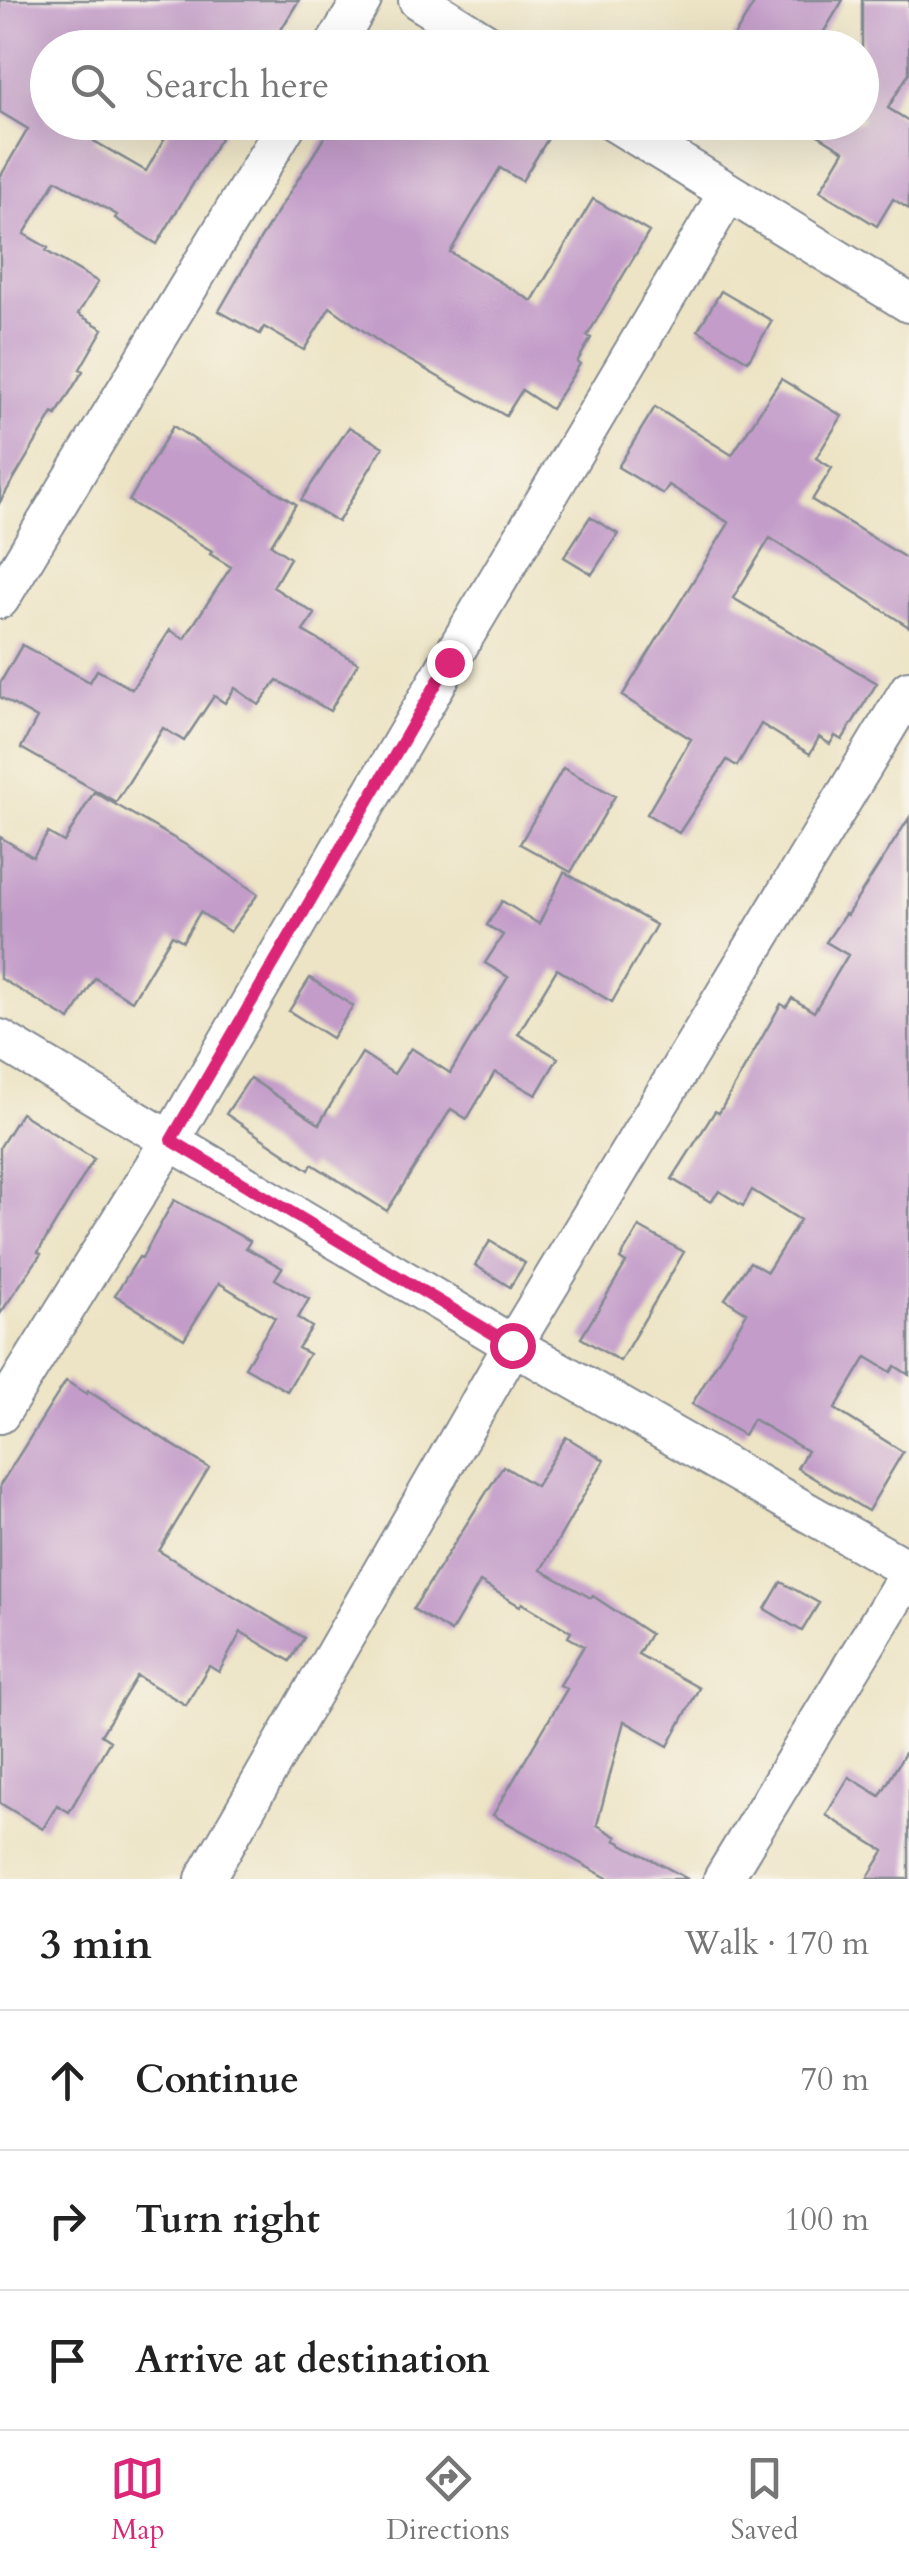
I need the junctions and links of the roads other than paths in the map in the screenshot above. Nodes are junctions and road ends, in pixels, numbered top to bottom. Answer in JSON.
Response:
{"nodes":[{"id":1,"x":362,"y":0,"type":"edge"},
{"id":2,"x":418,"y":0,"type":"edge"},
{"id":3,"x":344,"y":30,"type":"edge"},
{"id":4,"x":466,"y":30,"type":"edge"},
{"id":5,"x":277,"y":140,"type":"edge"},
{"id":6,"x":642,"y":140,"type":"edge"},
{"id":7,"x":728,"y":194,"type":"junction"},
{"id":8,"x":909,"y":303,"type":"edge"},
{"id":9,"x":0,"y":598,"type":"edge"},
{"id":10,"x":909,"y":690,"type":"edge"},
{"id":11,"x":0,"y":1039,"type":"edge"},
{"id":12,"x":171,"y":1140,"type":"junction"},
{"id":13,"x":512,"y":1345,"type":"junction"},
{"id":14,"x":0,"y":1414,"type":"edge"},
{"id":15,"x":909,"y":1571,"type":"edge"},
{"id":16,"x":205,"y":1879,"type":"edge"},
{"id":17,"x":723,"y":1879,"type":"edge"}],
"edges":[{"from":1,"to":3,"type":"street"},
{"from":2,"to":4,"type":"street"},
{"from":5,"to":9,"type":"street"},
{"from":6,"to":7,"type":"street"},
{"from":7,"to":8,"type":"street"},
{"from":7,"to":12,"type":"street"},
{"from":10,"to":13,"type":"street"},
{"from":11,"to":12,"type":"street"},
{"from":12,"to":13,"type":"street"},
{"from":12,"to":14,"type":"street"},
{"from":13,"to":15,"type":"street"},
{"from":13,"to":16,"type":"street"},
{"from":15,"to":17,"type":"street"}]}
